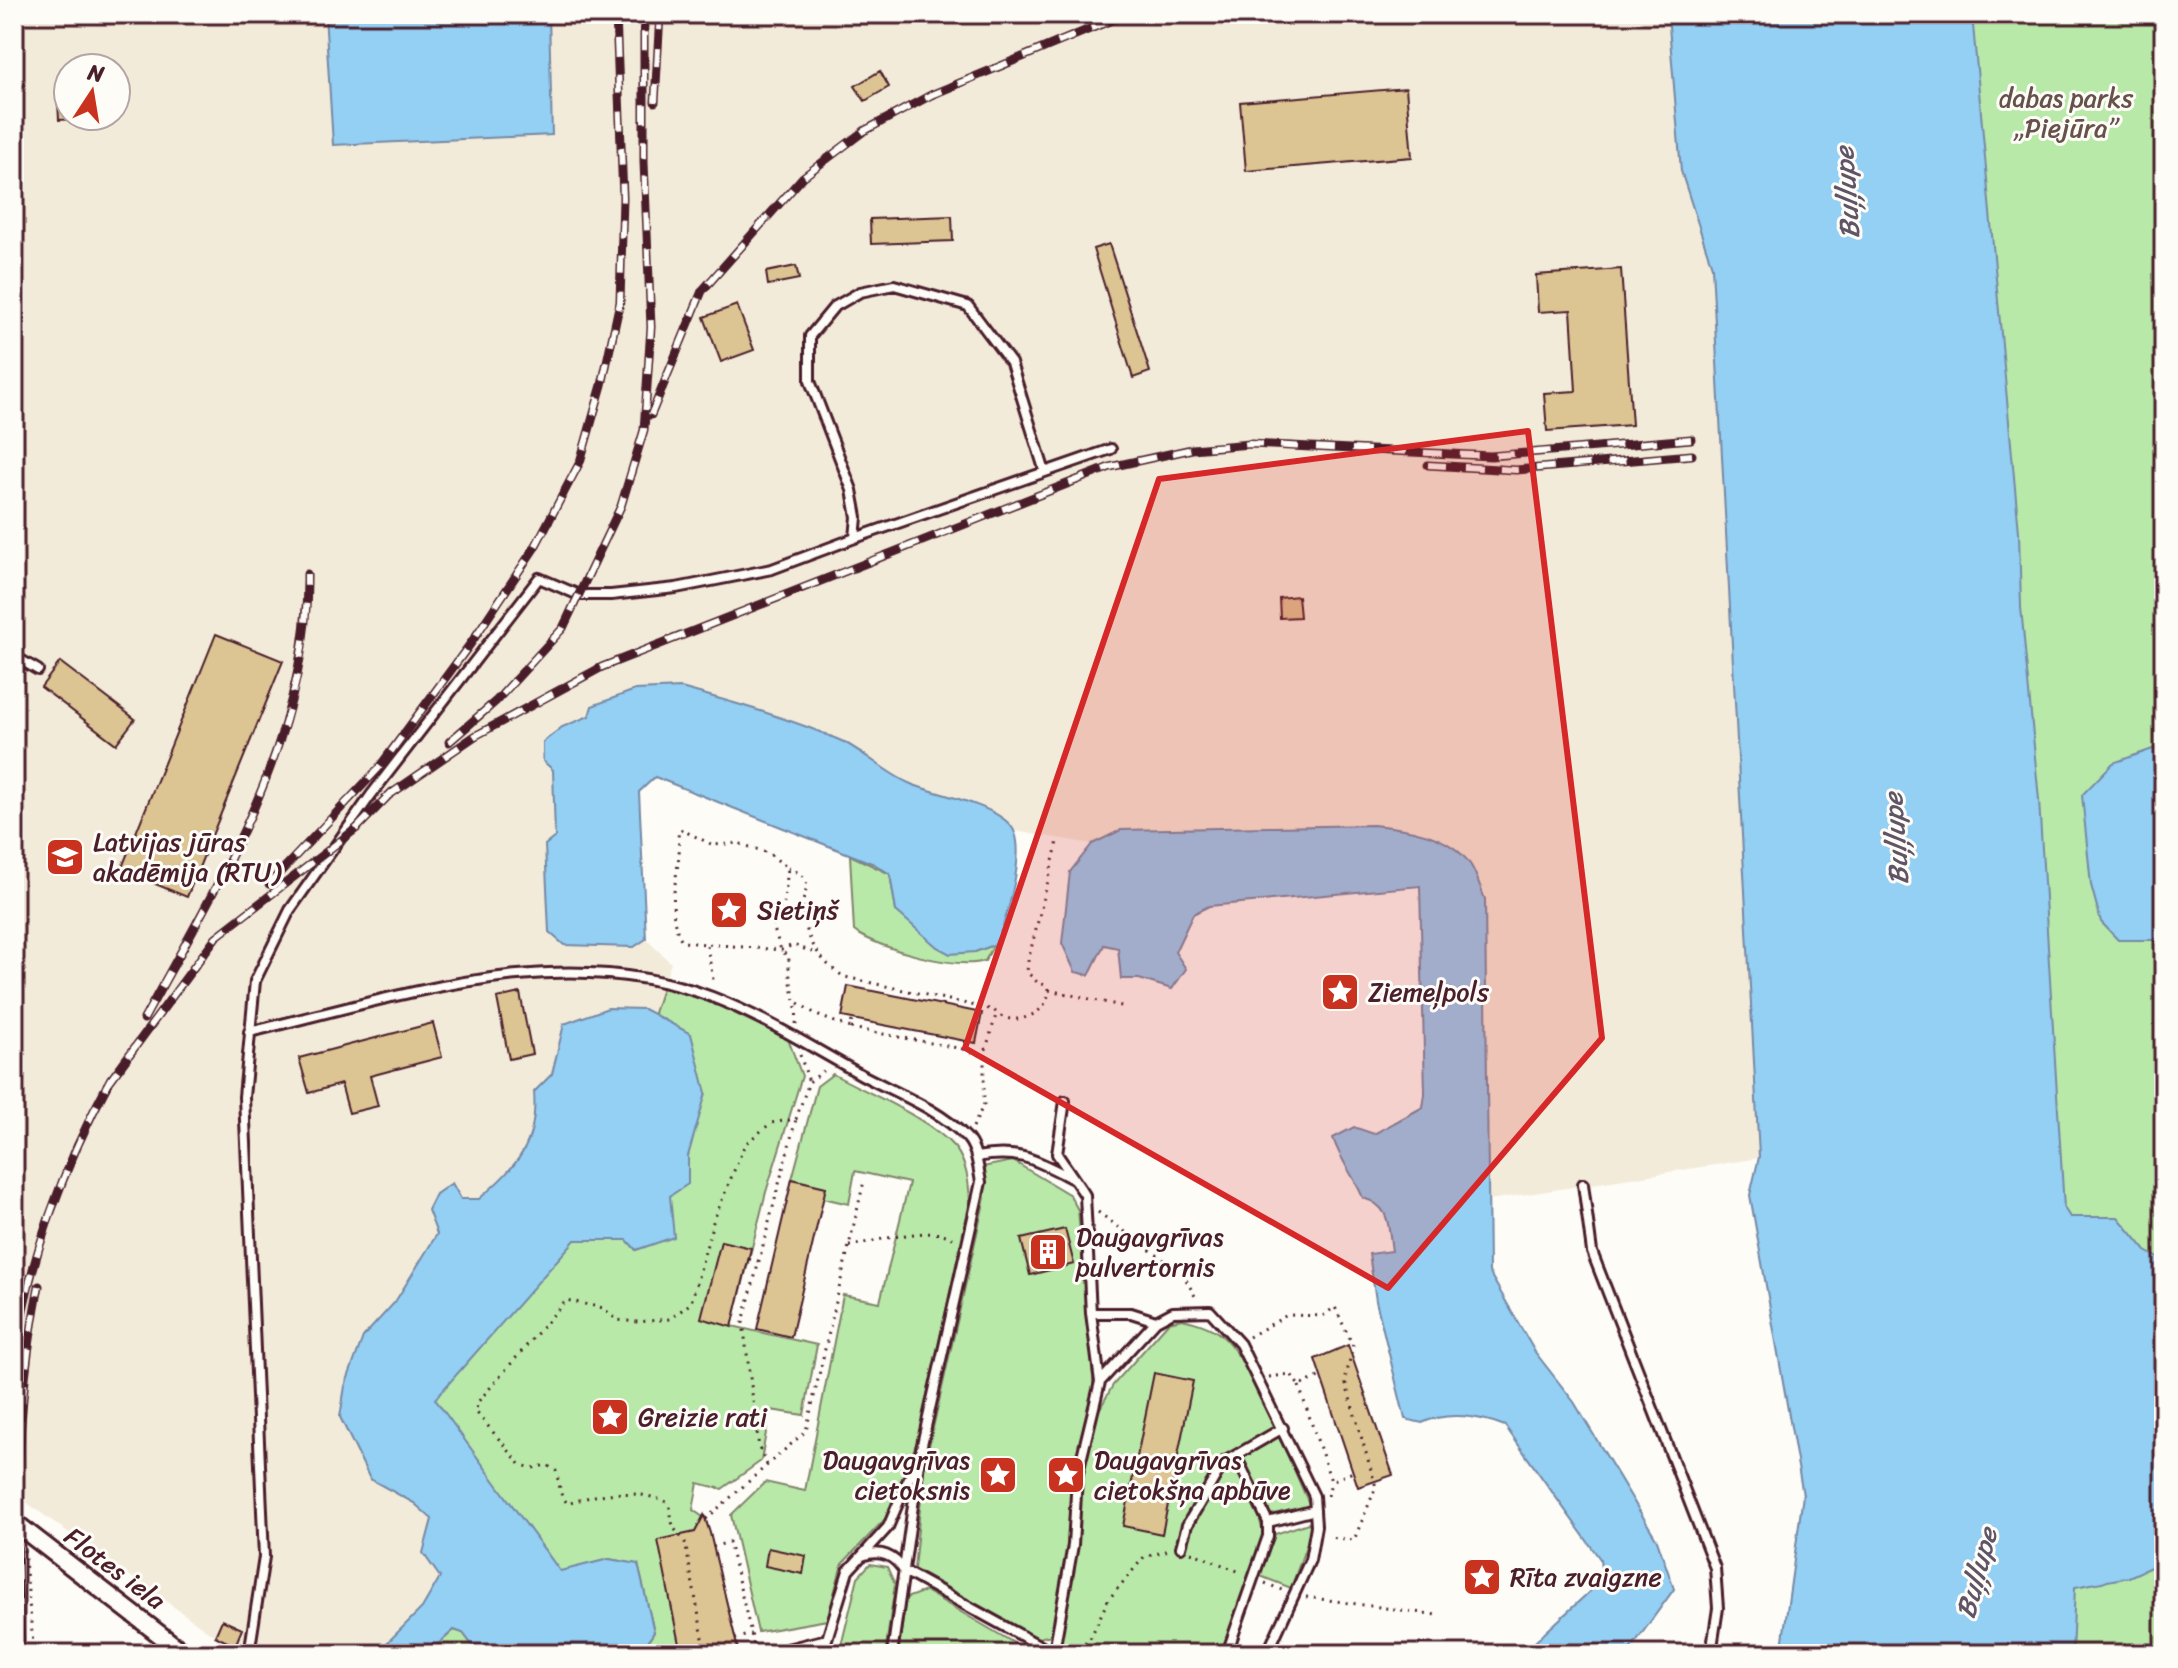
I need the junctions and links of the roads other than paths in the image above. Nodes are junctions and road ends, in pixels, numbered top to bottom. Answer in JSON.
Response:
{"nodes":[{"id":1,"x":1111,"y":449,"type":"dead end"},
{"id":2,"x":1044,"y":469,"type":"junction"},
{"id":3,"x":855,"y":538,"type":"junction"},
{"id":4,"x":14,"y":656,"type":"edge"},
{"id":5,"x":38,"y":670,"type":"dead end"},
{"id":6,"x":249,"y":1032,"type":"junction"},
{"id":7,"x":1065,"y":1101,"type":"dead end"},
{"id":8,"x":976,"y":1157,"type":"junction"},
{"id":9,"x":1075,"y":1180,"type":"junction"},
{"id":10,"x":1583,"y":1184,"type":"dead end"},
{"id":11,"x":1091,"y":1313,"type":"junction"},
{"id":12,"x":1156,"y":1321,"type":"junction"},
{"id":13,"x":1100,"y":1382,"type":"junction"},
{"id":14,"x":1283,"y":1428,"type":"junction"},
{"id":15,"x":921,"y":1449,"type":"junction"},
{"id":16,"x":1236,"y":1456,"type":"junction"},
{"id":17,"x":1315,"y":1510,"type":"junction"},
{"id":18,"x":1268,"y":1522,"type":"junction"},
{"id":19,"x":15,"y":1523,"type":"edge"},
{"id":20,"x":1181,"y":1547,"type":"road end"},
{"id":21,"x":855,"y":1559,"type":"junction"},
{"id":22,"x":904,"y":1571,"type":"junction"},
{"id":23,"x":1055,"y":1653,"type":"edge"},
{"id":24,"x":1227,"y":1653,"type":"edge"},
{"id":25,"x":185,"y":1654,"type":"edge"},
{"id":26,"x":249,"y":1654,"type":"edge"},
{"id":27,"x":767,"y":1654,"type":"edge"},
{"id":28,"x":892,"y":1654,"type":"edge"},
{"id":29,"x":1267,"y":1654,"type":"edge"},
{"id":30,"x":1711,"y":1654,"type":"edge"}],
"edges":[{"from":1,"to":2,"type":"lane"},
{"from":2,"to":3,"type":"lane"},
{"from":2,"to":3,"type":"lane"},
{"from":3,"to":6,"type":"lane"},
{"from":4,"to":5,"type":"lane"},
{"from":6,"to":8,"type":"lane"},
{"from":6,"to":26,"type":"lane"},
{"from":7,"to":9,"type":"lane"},
{"from":8,"to":9,"type":"lane"},
{"from":8,"to":15,"type":"lane"},
{"from":9,"to":11,"type":"lane"},
{"from":10,"to":30,"type":"lane"},
{"from":11,"to":12,"type":"lane"},
{"from":11,"to":13,"type":"lane"},
{"from":12,"to":13,"type":"lane"},
{"from":12,"to":14,"type":"lane"},
{"from":13,"to":23,"type":"lane"},
{"from":14,"to":16,"type":"lane"},
{"from":14,"to":17,"type":"lane"},
{"from":15,"to":21,"type":"lane"},
{"from":15,"to":22,"type":"lane"},
{"from":16,"to":18,"type":"lane"},
{"from":16,"to":20,"type":"lane"},
{"from":17,"to":18,"type":"lane"},
{"from":17,"to":29,"type":"lane"},
{"from":18,"to":24,"type":"lane"},
{"from":19,"to":25,"type":"street","name":"Flotes iela"},
{"from":21,"to":22,"type":"lane"},
{"from":21,"to":27,"type":"lane"},
{"from":22,"to":23,"type":"lane"},
{"from":22,"to":28,"type":"lane"}]}
